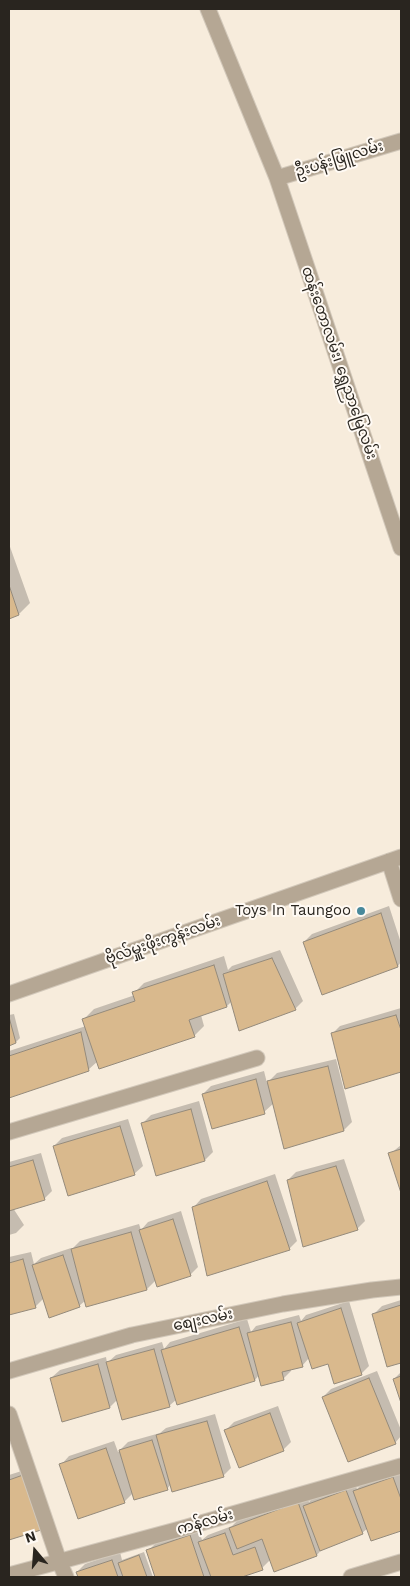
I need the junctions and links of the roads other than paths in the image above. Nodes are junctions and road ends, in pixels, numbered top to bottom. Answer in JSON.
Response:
{"nodes":[{"id":1,"x":208,"y":9,"type":"edge"},
{"id":2,"x":401,"y":141,"type":"edge"},
{"id":3,"x":277,"y":178,"type":"junction"},
{"id":4,"x":401,"y":548,"type":"edge"},
{"id":5,"x":395,"y":859,"type":"edge"},
{"id":6,"x":401,"y":899,"type":"edge"},
{"id":7,"x":9,"y":994,"type":"edge"},
{"id":8,"x":257,"y":1058,"type":"dead end"},
{"id":9,"x":9,"y":1132,"type":"edge"},
{"id":10,"x":401,"y":1286,"type":"edge"},
{"id":11,"x":9,"y":1371,"type":"edge"},
{"id":12,"x":9,"y":1414,"type":"edge"},
{"id":13,"x":401,"y":1466,"type":"edge"},
{"id":14,"x":59,"y":1561,"type":"junction"},
{"id":15,"x":401,"y":1562,"type":"edge"},
{"id":16,"x":9,"y":1575,"type":"edge"},
{"id":17,"x":66,"y":1577,"type":"edge"},
{"id":18,"x":351,"y":1577,"type":"edge"}],
"edges":[{"from":1,"to":3,"type":"street","name":"ထန်းတောလမ်း၊ ရွှေညာမြေလမ်း"},
{"from":2,"to":3,"type":"street","name":"ဦးပန်းဖြူလမ်း"},
{"from":3,"to":4,"type":"street","name":"ထန်းတောလမ်း၊ ရွှေညာမြေလမ်း"},
{"from":5,"to":6,"type":"street"},
{"from":5,"to":7,"type":"street","name":"ဗိုလ်မှူးဖိုးကွန်းလမ်း"},
{"from":8,"to":9,"type":"street"},
{"from":10,"to":11,"type":"street","name":"စျေးလမ်း"},
{"from":12,"to":14,"type":"street"},
{"from":13,"to":14,"type":"street","name":"ကန်လမ်း"},
{"from":14,"to":16,"type":"street","name":"ကန်လမ်း"},
{"from":14,"to":17,"type":"street"},
{"from":15,"to":18,"type":"street"}]}
